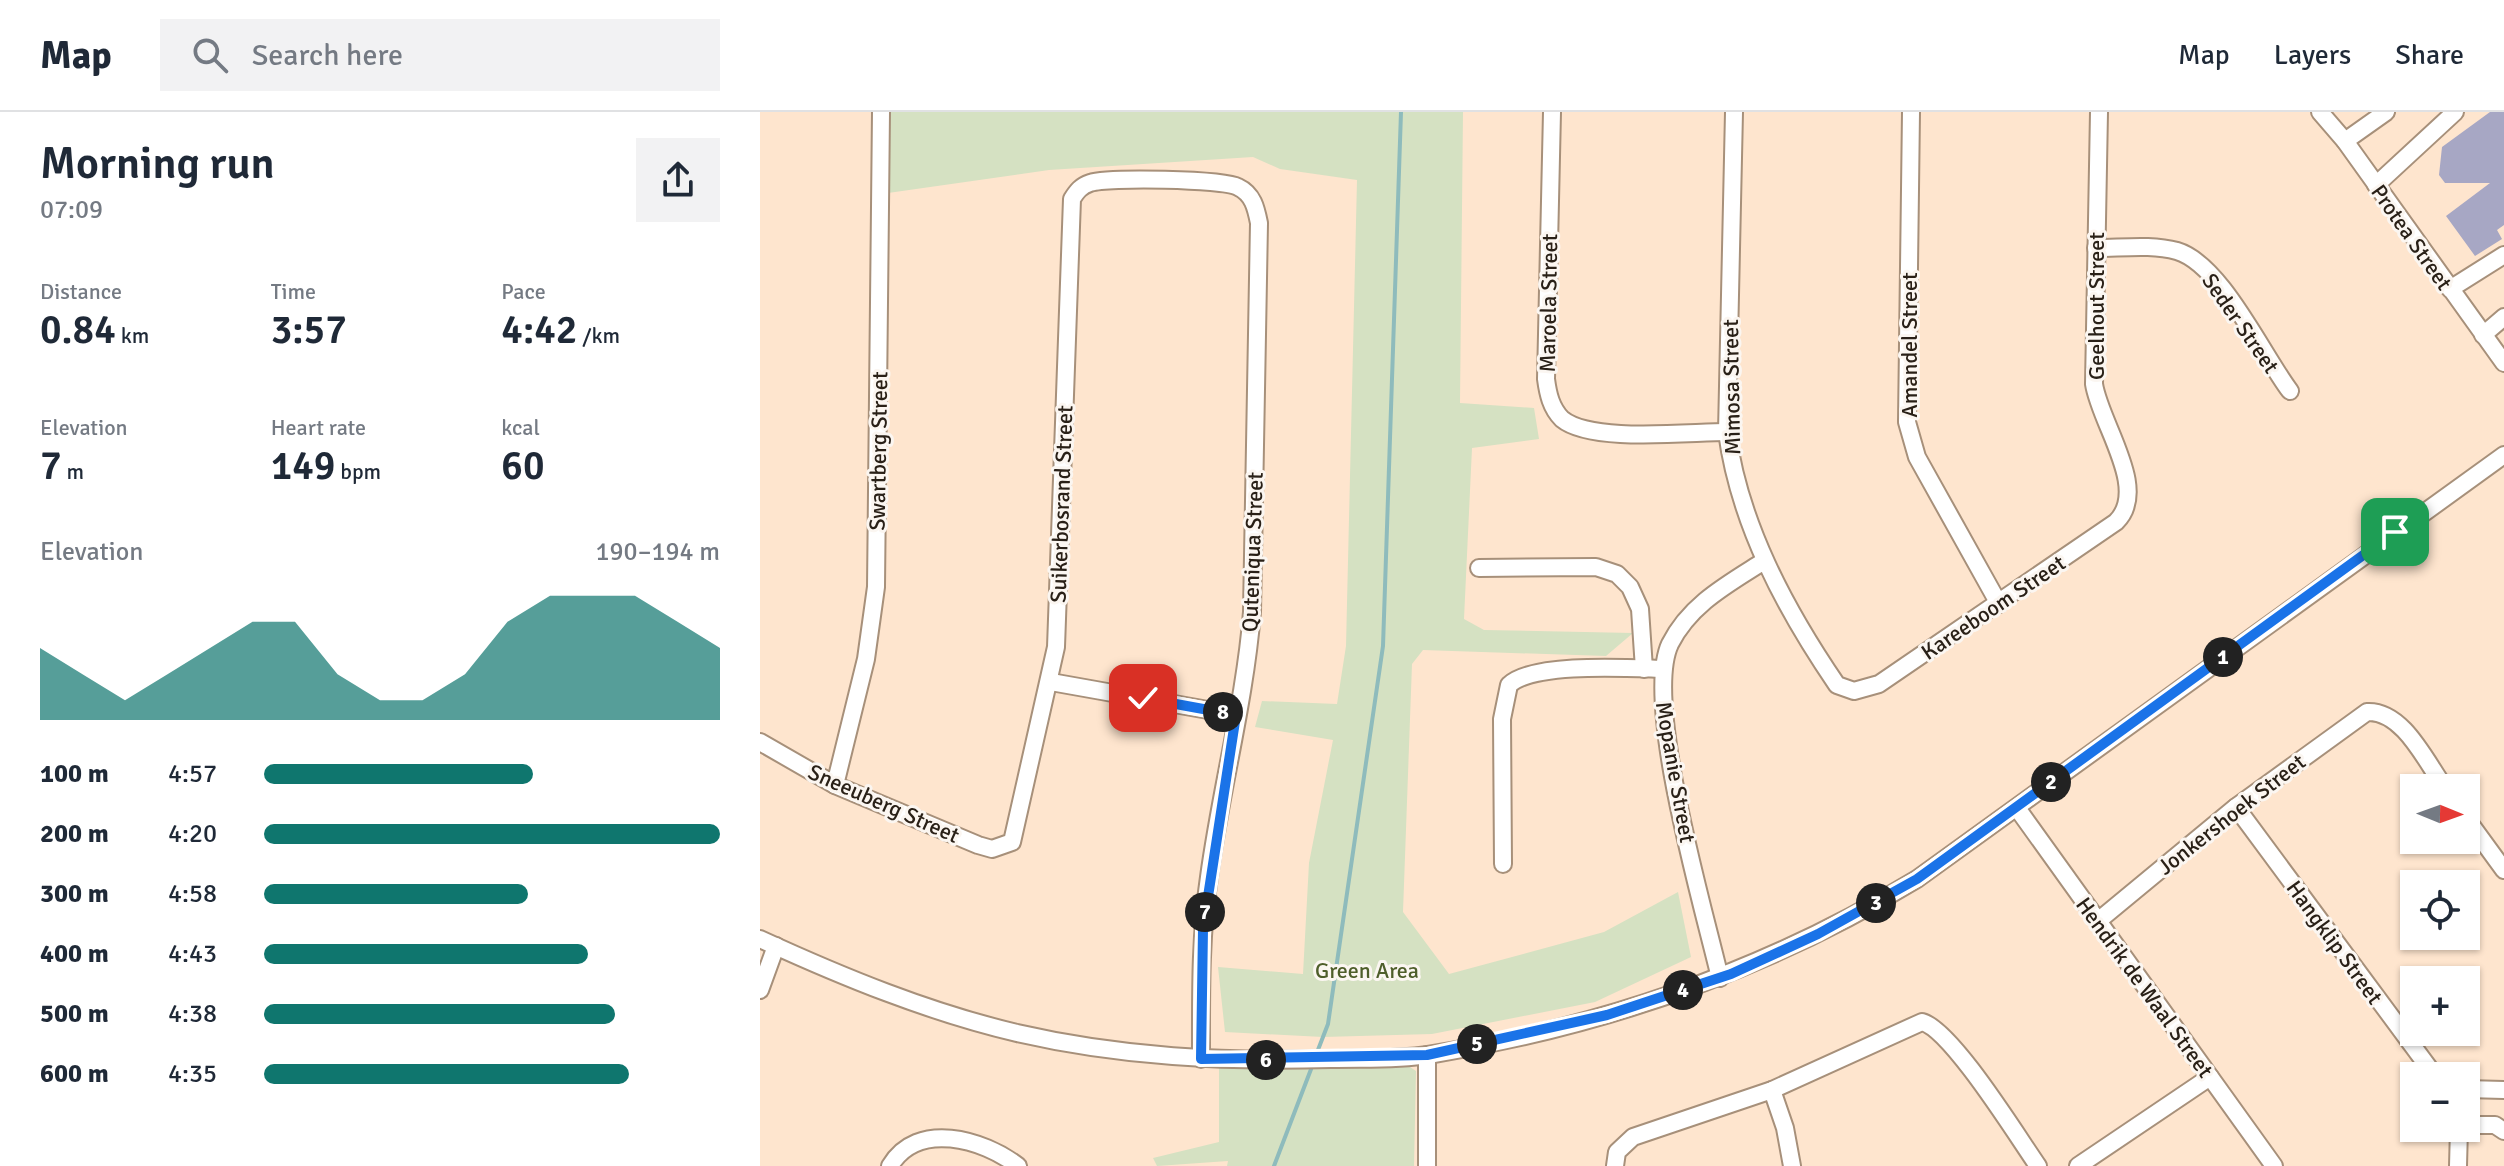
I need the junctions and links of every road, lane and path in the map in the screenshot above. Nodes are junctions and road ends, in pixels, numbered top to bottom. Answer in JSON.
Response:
{"nodes":[{"id":1,"x":881,"y":112,"type":"edge"},
{"id":2,"x":1552,"y":112,"type":"edge"},
{"id":3,"x":1734,"y":112,"type":"edge"},
{"id":4,"x":1911,"y":112,"type":"edge"},
{"id":5,"x":2099,"y":112,"type":"edge"},
{"id":6,"x":2320,"y":112,"type":"edge"},
{"id":7,"x":2386,"y":112,"type":"edge"},
{"id":8,"x":2455,"y":112,"type":"edge"},
{"id":9,"x":2345,"y":141,"type":"junction"},
{"id":10,"x":1101,"y":180,"type":"joint"},
{"id":11,"x":2376,"y":185,"type":"junction"},
{"id":12,"x":2096,"y":248,"type":"junction"},
{"id":13,"x":2504,"y":255,"type":"edge"},
{"id":14,"x":2450,"y":289,"type":"junction"},
{"id":15,"x":2504,"y":317,"type":"edge"},
{"id":16,"x":2483,"y":335,"type":"junction"},
{"id":17,"x":2504,"y":363,"type":"edge"},
{"id":18,"x":2290,"y":391,"type":"dead end"},
{"id":19,"x":1727,"y":432,"type":"junction"},
{"id":20,"x":2504,"y":455,"type":"edge"},
{"id":21,"x":2130,"y":494,"type":"joint"},
{"id":22,"x":1764,"y":561,"type":"junction"},
{"id":23,"x":1479,"y":568,"type":"dead end"},
{"id":24,"x":1999,"y":604,"type":"junction"},
{"id":25,"x":1644,"y":669,"type":"junction"},
{"id":26,"x":1663,"y":669,"type":"junction"},
{"id":27,"x":1051,"y":682,"type":"junction"},
{"id":28,"x":1837,"y":685,"type":"joint"},
{"id":29,"x":1236,"y":715,"type":"junction"},
{"id":30,"x":760,"y":742,"type":"edge"},
{"id":31,"x":2435,"y":774,"type":"edge"},
{"id":32,"x":835,"y":785,"type":"junction"},
{"id":33,"x":2236,"y":807,"type":"junction"},
{"id":34,"x":2017,"y":808,"type":"junction"},
{"id":35,"x":2480,"y":837,"type":"edge"},
{"id":36,"x":1012,"y":842,"type":"joint"},
{"id":37,"x":1503,"y":864,"type":"dead end"},
{"id":38,"x":2504,"y":870,"type":"edge"},
{"id":39,"x":2098,"y":921,"type":"junction"},
{"id":40,"x":760,"y":939,"type":"edge"},
{"id":41,"x":776,"y":946,"type":"junction"},
{"id":42,"x":1720,"y":978,"type":"junction"},
{"id":43,"x":760,"y":990,"type":"edge"},
{"id":44,"x":1427,"y":1055,"type":"junction"},
{"id":45,"x":1201,"y":1059,"type":"junction"},
{"id":46,"x":2425,"y":1062,"type":"edge"},
{"id":47,"x":2210,"y":1077,"type":"junction"},
{"id":48,"x":2480,"y":1089,"type":"edge"},
{"id":49,"x":1772,"y":1090,"type":"junction"},
{"id":50,"x":2504,"y":1090,"type":"edge"},
{"id":51,"x":2480,"y":1125,"type":"edge"},
{"id":52,"x":2504,"y":1131,"type":"edge"},
{"id":53,"x":2459,"y":1142,"type":"edge"},
{"id":54,"x":890,"y":1166,"type":"edge"},
{"id":55,"x":1018,"y":1166,"type":"edge"},
{"id":56,"x":1427,"y":1166,"type":"edge"},
{"id":57,"x":1615,"y":1166,"type":"edge"},
{"id":58,"x":1792,"y":1166,"type":"edge"},
{"id":59,"x":2038,"y":1166,"type":"edge"},
{"id":60,"x":2078,"y":1166,"type":"edge"},
{"id":61,"x":2274,"y":1166,"type":"edge"},
{"id":62,"x":2458,"y":1166,"type":"edge"}],
"edges":[{"from":1,"to":32,"type":"street","name":"Swartberg Street"},
{"from":2,"to":19,"type":"street","name":"Maroela Street"},
{"from":3,"to":19,"type":"street","name":"Mimosa Street"},
{"from":4,"to":24,"type":"street","name":"Amandel Street"},
{"from":5,"to":12,"type":"street","name":"Geelhout Street"},
{"from":6,"to":9,"type":"street","name":"Protea Street"},
{"from":7,"to":9,"type":"street"},
{"from":8,"to":11,"type":"street"},
{"from":9,"to":11,"type":"street","name":"Protea Street"},
{"from":10,"to":27,"type":"street","name":"Suikerbosrand Street"},
{"from":10,"to":29,"type":"street","name":"Quteniqua Street"},
{"from":11,"to":14,"type":"street","name":"Protea Street"},
{"from":12,"to":18,"type":"street","name":"Seder Street"},
{"from":12,"to":21,"type":"street","name":"Geelhout Street"},
{"from":13,"to":14,"type":"street"},
{"from":14,"to":16,"type":"street","name":"Protea Street"},
{"from":15,"to":16,"type":"street"},
{"from":16,"to":17,"type":"street","name":"Protea Street"},
{"from":19,"to":22,"type":"street","name":"Mimosa Street"},
{"from":20,"to":34,"type":"street"},
{"from":21,"to":24,"type":"street","name":"Kareeboom Street"},
{"from":22,"to":26,"type":"street","name":"Mopanie Street"},
{"from":22,"to":28,"type":"street","name":"Mimosa Street"},
{"from":23,"to":25,"type":"street"},
{"from":24,"to":28,"type":"street","name":"Kareeboom Street"},
{"from":25,"to":26,"type":"street"},
{"from":25,"to":37,"type":"street"},
{"from":26,"to":42,"type":"street","name":"Mopanie Street"},
{"from":27,"to":29,"type":"street"},
{"from":27,"to":36,"type":"street","name":"Suikerbosrand Street"},
{"from":29,"to":45,"type":"street","name":"Quteniqua Street"},
{"from":30,"to":32,"type":"street","name":"Sneeuberg Street"},
{"from":31,"to":33,"type":"street","name":"Jonkershoek Street"},
{"from":32,"to":36,"type":"street","name":"Sneeuberg Street"},
{"from":33,"to":39,"type":"street","name":"Jonkershoek Street"},
{"from":33,"to":46,"type":"street","name":"Hangklip Street"},
{"from":34,"to":39,"type":"street","name":"Hendrik de Waal Street"},
{"from":34,"to":42,"type":"street"},
{"from":35,"to":38,"type":"street"},
{"from":39,"to":47,"type":"street","name":"Hendrik de Waal Street"},
{"from":40,"to":41,"type":"street"},
{"from":41,"to":43,"type":"street"},
{"from":41,"to":45,"type":"street"},
{"from":42,"to":44,"type":"street"},
{"from":44,"to":45,"type":"street"},
{"from":44,"to":56,"type":"street"},
{"from":47,"to":60,"type":"street"},
{"from":47,"to":61,"type":"street","name":"Hendrik de Waal Street"},
{"from":48,"to":50,"type":"street"},
{"from":49,"to":57,"type":"street"},
{"from":49,"to":58,"type":"street"},
{"from":49,"to":59,"type":"street"},
{"from":51,"to":52,"type":"street"},
{"from":53,"to":62,"type":"street"},
{"from":54,"to":55,"type":"street"}]}
